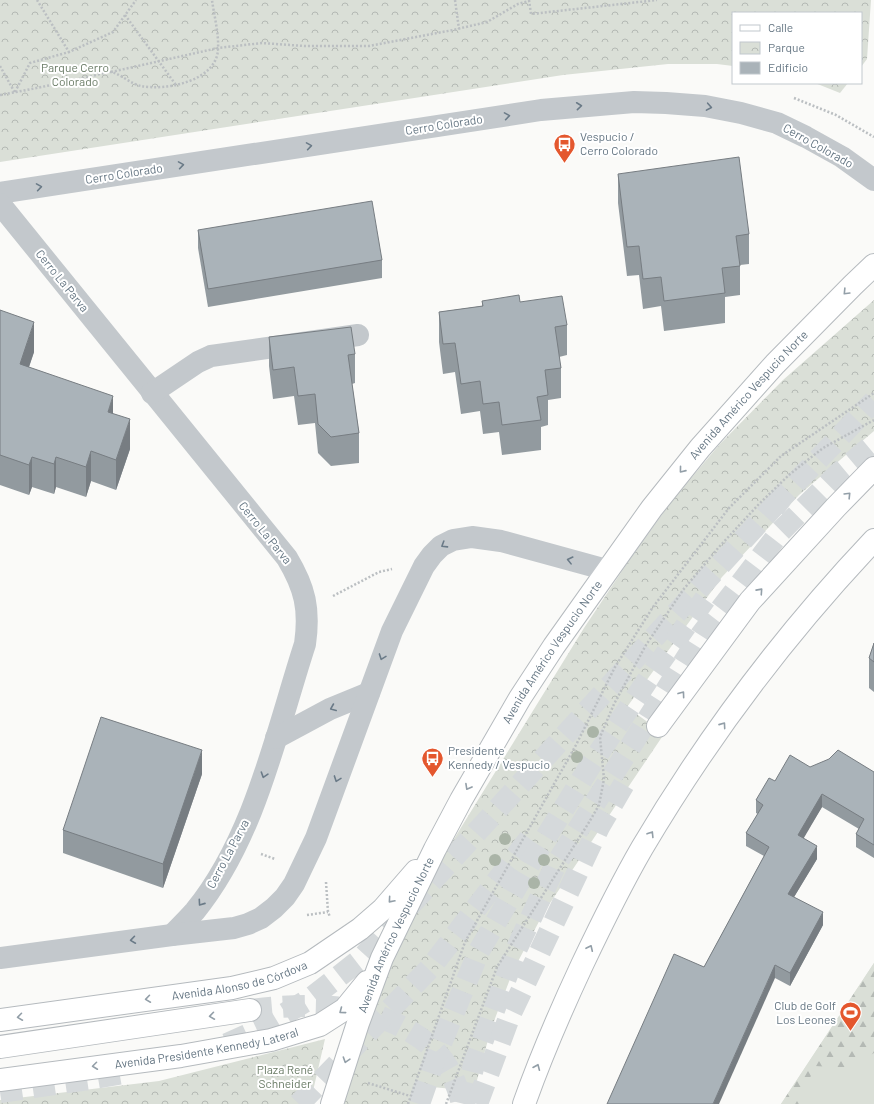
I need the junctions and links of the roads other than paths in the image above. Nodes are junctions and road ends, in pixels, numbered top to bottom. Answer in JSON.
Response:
{"nodes":[{"id":1,"x":874,"y":180,"type":"edge"},
{"id":2,"x":0,"y":193,"type":"edge"},
{"id":3,"x":0,"y":204,"type":"edge"},
{"id":4,"x":874,"y":265,"type":"edge"},
{"id":5,"x":358,"y":335,"type":"dead end"},
{"id":6,"x":152,"y":393,"type":"junction"},
{"id":7,"x":874,"y":468,"type":"edge"},
{"id":8,"x":874,"y":540,"type":"edge"},
{"id":9,"x":608,"y":570,"type":"junction"},
{"id":10,"x":369,"y":693,"type":"junction"},
{"id":11,"x":658,"y":726,"type":"dead end"},
{"id":12,"x":276,"y":738,"type":"junction"},
{"id":13,"x":435,"y":849,"type":"junction"},
{"id":14,"x":172,"y":935,"type":"junction"},
{"id":15,"x":0,"y":958,"type":"edge"},
{"id":16,"x":382,"y":958,"type":"junction"},
{"id":17,"x":250,"y":1010,"type":"tunnel mouth"},
{"id":18,"x":0,"y":1020,"type":"edge"},
{"id":19,"x":0,"y":1047,"type":"edge"},
{"id":20,"x":0,"y":1080,"type":"edge"},
{"id":21,"x":332,"y":1104,"type":"edge"},
{"id":22,"x":524,"y":1104,"type":"edge"}],
"edges":[{"from":2,"to":1,"type":"street","name":"Cerro Colorado","one_way":true},
{"from":3,"to":6,"type":"street","name":"Cerro La Parva"},
{"from":4,"to":9,"type":"main road","name":"Avenida Américo Vespucio Norte","one_way":true},
{"from":5,"to":6,"type":"street"},
{"from":6,"to":12,"type":"street","name":"Cerro La Parva"},
{"from":11,"to":7,"type":"main road","one_way":true},
{"from":22,"to":8,"type":"main road","one_way":true},
{"from":9,"to":10,"type":"street","one_way":true},
{"from":9,"to":13,"type":"main road","name":"Avenida Américo Vespucio Norte","one_way":true},
{"from":10,"to":12,"type":"street","one_way":true},
{"from":10,"to":14,"type":"street","one_way":true},
{"from":12,"to":14,"type":"street","name":"Cerro La Parva","one_way":true},
{"from":13,"to":16,"type":"main road","name":"Avenida Américo Vespucio Norte"},
{"from":13,"to":18,"type":"main road","name":"Avenida Alonso de Córdova","one_way":true},
{"from":14,"to":15,"type":"street","one_way":true},
{"from":16,"to":20,"type":"main road","name":"Avenida Presidente Kennedy Lateral","one_way":true},
{"from":16,"to":21,"type":"main road","name":"Avenida Américo Vespucio Norte","one_way":true},
{"from":17,"to":19,"type":"main road","one_way":true}]}
